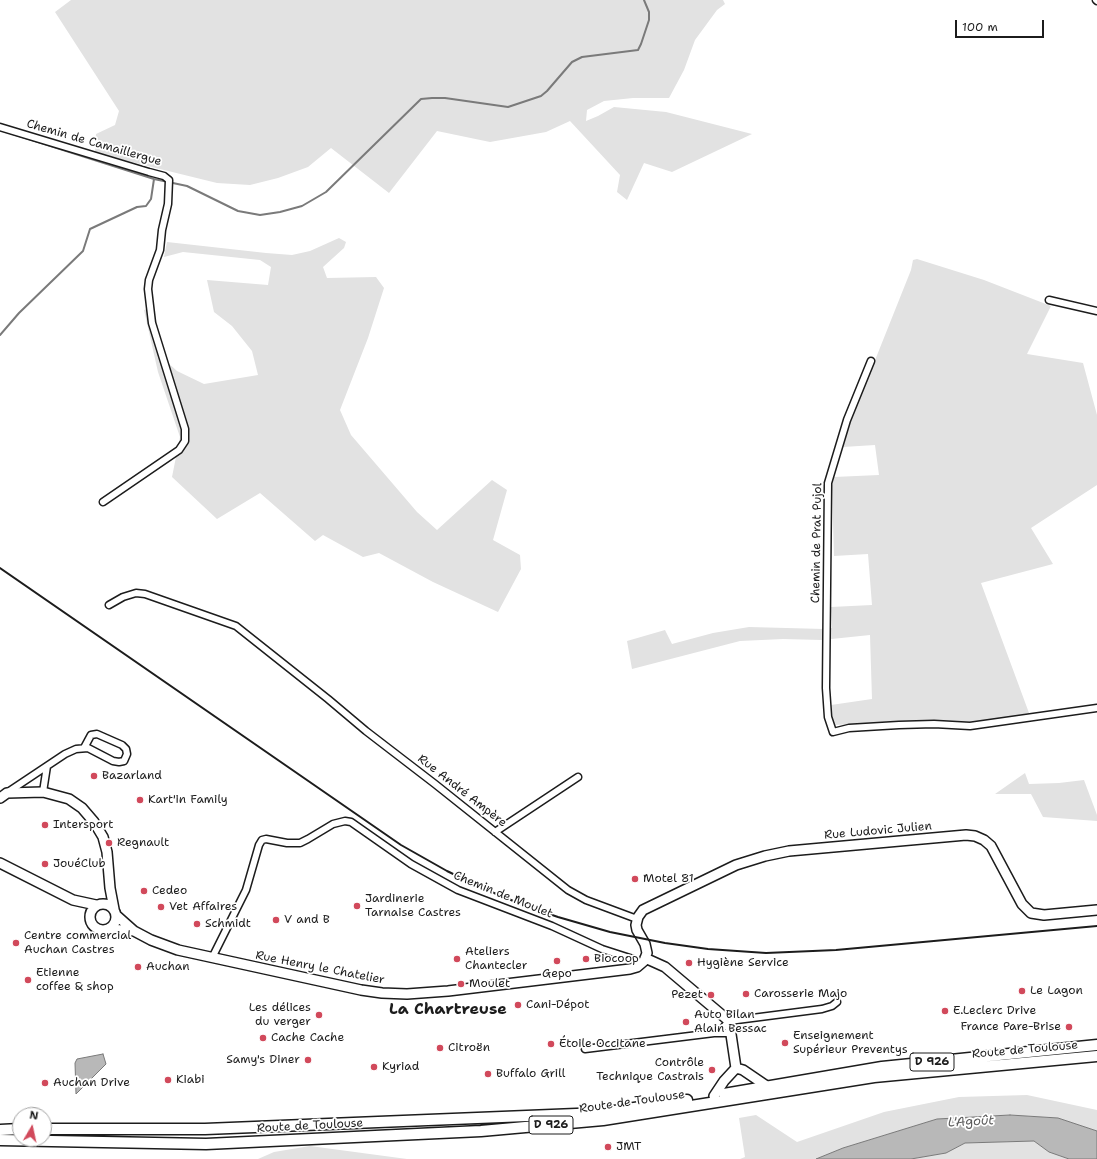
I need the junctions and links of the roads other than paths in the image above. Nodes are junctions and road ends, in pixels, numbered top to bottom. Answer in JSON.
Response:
{"nodes":[{"id":1,"x":0,"y":127,"type":"edge"},
{"id":2,"x":1049,"y":300,"type":"dead end"},
{"id":3,"x":1097,"y":312,"type":"edge"},
{"id":4,"x":871,"y":361,"type":"dead end"},
{"id":5,"x":103,"y":502,"type":"dead end"},
{"id":6,"x":109,"y":605,"type":"dead end"},
{"id":7,"x":1097,"y":708,"type":"edge"},
{"id":8,"x":84,"y":748,"type":"junction"},
{"id":9,"x":47,"y":766,"type":"junction"},
{"id":10,"x":578,"y":777,"type":"dead end"},
{"id":11,"x":28,"y":779,"type":"junction"},
{"id":12,"x":43,"y":792,"type":"junction"},
{"id":13,"x":27,"y":793,"type":"junction"},
{"id":14,"x":3,"y":795,"type":"edge"},
{"id":15,"x":0,"y":805,"type":"edge"},
{"id":16,"x":495,"y":832,"type":"junction"},
{"id":17,"x":0,"y":863,"type":"edge"},
{"id":18,"x":110,"y":888,"type":"junction"},
{"id":19,"x":72,"y":900,"type":"junction"},
{"id":20,"x":99,"y":905,"type":"junction"},
{"id":21,"x":1097,"y":910,"type":"edge"},
{"id":22,"x":115,"y":912,"type":"junction"},
{"id":23,"x":90,"y":918,"type":"junction"},
{"id":24,"x":637,"y":920,"type":"junction"},
{"id":25,"x":110,"y":929,"type":"junction"},
{"id":26,"x":134,"y":931,"type":"junction"},
{"id":27,"x":212,"y":958,"type":"junction"},
{"id":28,"x":643,"y":961,"type":"junction"},
{"id":29,"x":837,"y":1002,"type":"dead end"},
{"id":30,"x":729,"y":1022,"type":"junction"},
{"id":31,"x":714,"y":1033,"type":"junction"},
{"id":32,"x":730,"y":1033,"type":"junction"},
{"id":33,"x":1097,"y":1045,"type":"edge"},
{"id":34,"x":585,"y":1049,"type":"dead end"},
{"id":35,"x":1097,"y":1056,"type":"edge"},
{"id":36,"x":736,"y":1068,"type":"junction"},
{"id":37,"x":768,"y":1087,"type":"junction"},
{"id":38,"x":714,"y":1096,"type":"junction"},
{"id":39,"x":12,"y":1129,"type":"edge"},
{"id":40,"x":52,"y":1129,"type":"edge"},
{"id":41,"x":0,"y":1130,"type":"edge"},
{"id":42,"x":0,"y":1140,"type":"edge"}],
"edges":[{"from":1,"to":5,"type":"street","name":"Chemin de Camaillergue"},
{"from":2,"to":3,"type":"street"},
{"from":4,"to":7,"type":"street","name":"Chemin de Prat Pujol"},
{"from":6,"to":16,"type":"street","name":"Rue André Ampère"},
{"from":8,"to":8,"type":"street"},
{"from":8,"to":9,"type":"street"},
{"from":9,"to":11,"type":"street"},
{"from":9,"to":12,"type":"street"},
{"from":10,"to":16,"type":"street"},
{"from":11,"to":13,"type":"street"},
{"from":11,"to":14,"type":"street"},
{"from":12,"to":13,"type":"main road"},
{"from":12,"to":18,"type":"main road"},
{"from":13,"to":14,"type":"main road"},
{"from":13,"to":15,"type":"main road"},
{"from":16,"to":24,"type":"street","name":"Rue André Ampère"},
{"from":17,"to":19,"type":"main road"},
{"from":18,"to":20,"type":"main road"},
{"from":18,"to":22,"type":"main road"},
{"from":19,"to":20,"type":"main road"},
{"from":19,"to":23,"type":"main road"},
{"from":20,"to":22,"type":"main road"},
{"from":20,"to":23,"type":"main road"},
{"from":21,"to":24,"type":"main road","name":"Rue Ludovic Julien"},
{"from":22,"to":25,"type":"main road"},
{"from":22,"to":26,"type":"main road","name":"Rue Henry le Chatelier"},
{"from":23,"to":25,"type":"main road"},
{"from":24,"to":28,"type":"main road"},
{"from":25,"to":26,"type":"main road","name":"Rue Henry le Chatelier"},
{"from":26,"to":27,"type":"main road","name":"Rue Henry le Chatelier"},
{"from":27,"to":28,"type":"main road","name":"Rue Henry le Chatelier"},
{"from":27,"to":28,"type":"street","name":"Chemin de Moulet"},
{"from":28,"to":30,"type":"main road"},
{"from":29,"to":30,"type":"street"},
{"from":30,"to":31,"type":"street"},
{"from":30,"to":32,"type":"main road"},
{"from":31,"to":32,"type":"street"},
{"from":31,"to":34,"type":"street"},
{"from":32,"to":36,"type":"main road"},
{"from":33,"to":37,"type":"main road","name":"Route de Toulouse","number":"D 926"},
{"from":35,"to":42,"type":"main road","name":"Route de Toulouse","number":"D 926"},
{"from":36,"to":37,"type":"main road"},
{"from":36,"to":38,"type":"main road"},
{"from":37,"to":38,"type":"main road","name":"Route de Toulouse","number":"D 926"},
{"from":38,"to":40,"type":"main road","name":"Route de Toulouse","number":"D 926"},
{"from":39,"to":41,"type":"main road"}]}
